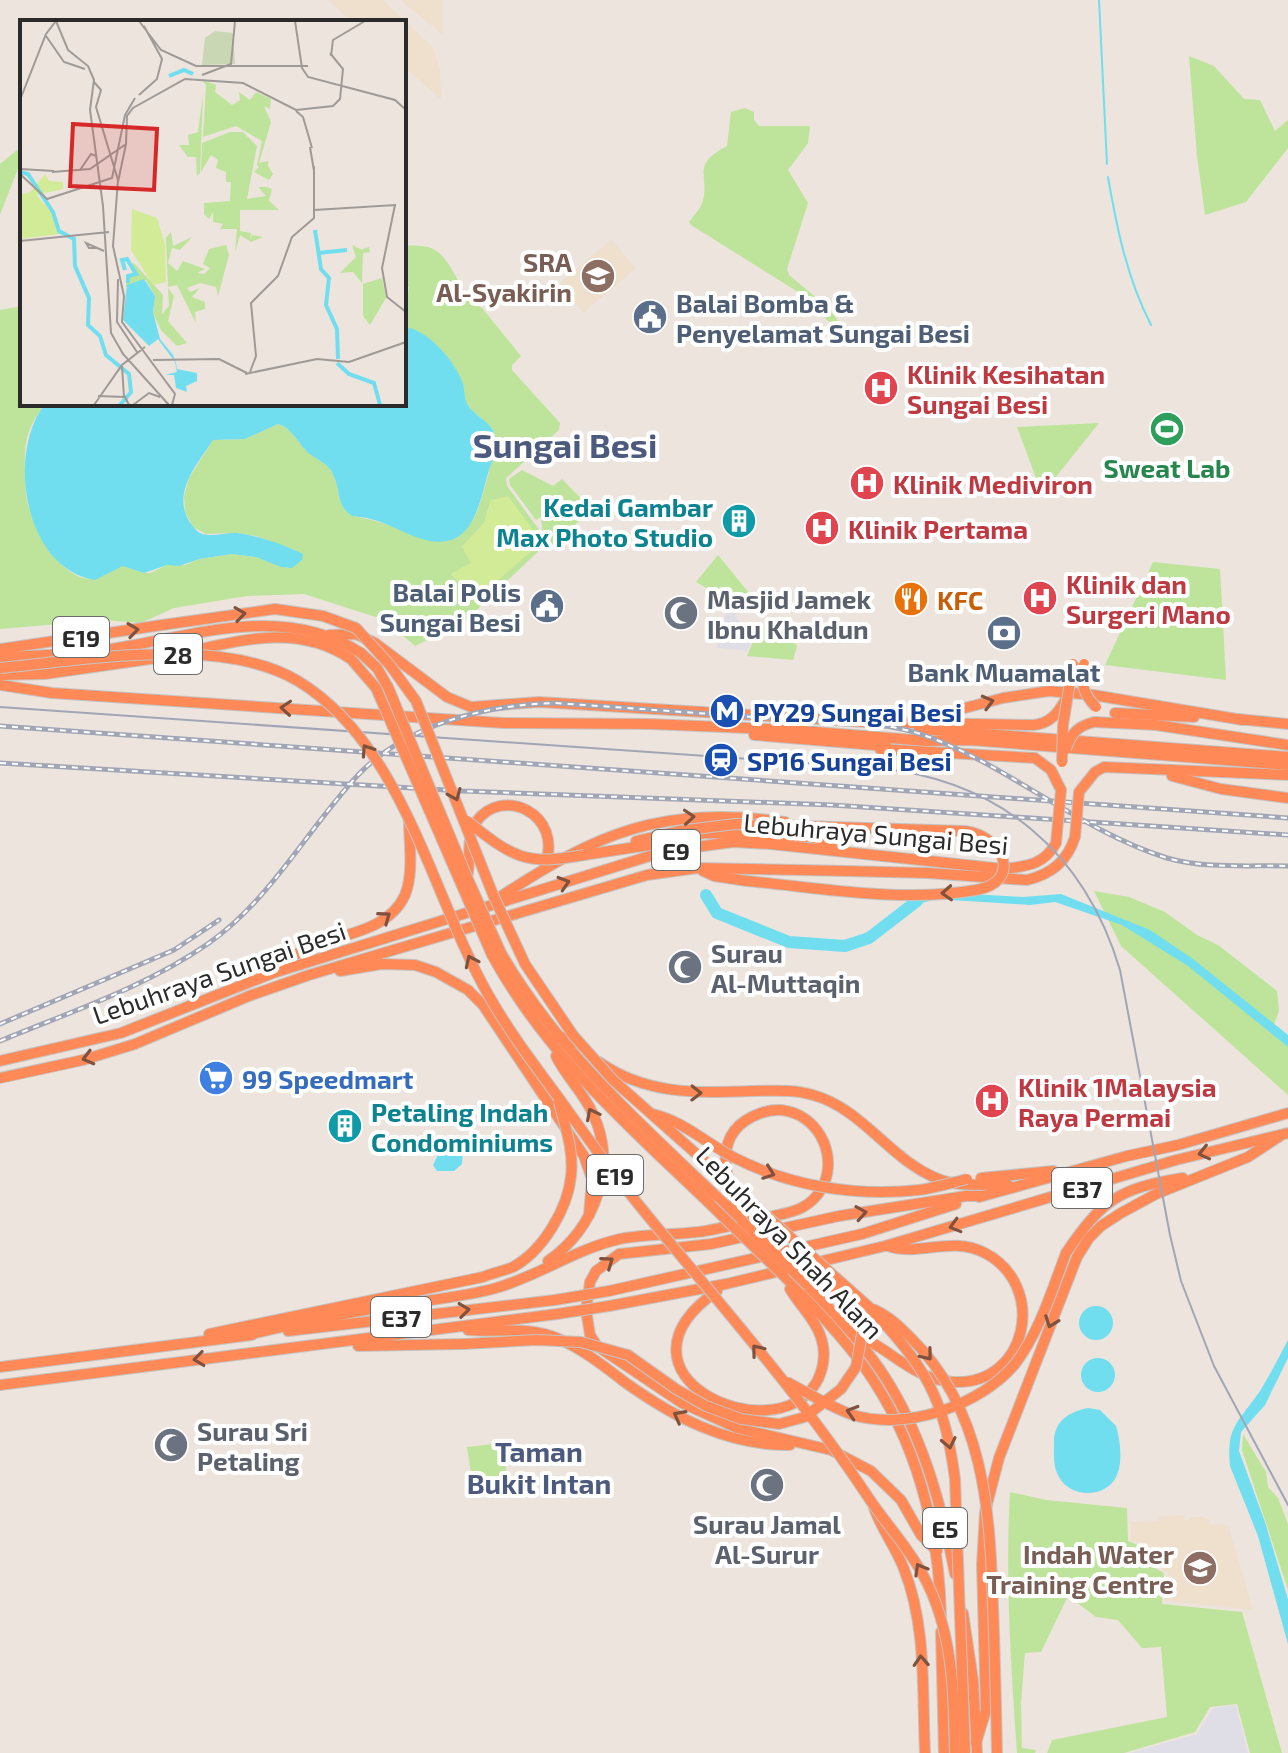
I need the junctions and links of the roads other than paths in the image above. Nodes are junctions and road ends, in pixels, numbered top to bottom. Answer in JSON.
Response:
{"nodes":[{"id":1,"x":329,"y":635,"type":"junction"},
{"id":2,"x":0,"y":649,"type":"edge"},
{"id":3,"x":356,"y":656,"type":"junction"},
{"id":4,"x":0,"y":657,"type":"edge"},
{"id":5,"x":0,"y":668,"type":"edge"},
{"id":6,"x":0,"y":675,"type":"edge"},
{"id":7,"x":0,"y":685,"type":"edge"},
{"id":8,"x":1067,"y":697,"type":"junction"},
{"id":9,"x":1115,"y":713,"type":"junction"},
{"id":10,"x":1243,"y":720,"type":"junction"},
{"id":11,"x":866,"y":722,"type":"junction"},
{"id":12,"x":913,"y":722,"type":"junction"},
{"id":13,"x":1288,"y":724,"type":"edge"},
{"id":14,"x":627,"y":725,"type":"junction"},
{"id":15,"x":1156,"y":725,"type":"junction"},
{"id":16,"x":878,"y":738,"type":"junction"},
{"id":17,"x":927,"y":741,"type":"junction"},
{"id":18,"x":1288,"y":745,"type":"edge"},
{"id":19,"x":898,"y":748,"type":"junction"},
{"id":20,"x":1288,"y":757,"type":"edge"},
{"id":21,"x":1062,"y":762,"type":"junction"},
{"id":22,"x":1288,"y":765,"type":"edge"},
{"id":23,"x":1153,"y":771,"type":"junction"},
{"id":24,"x":1288,"y":775,"type":"edge"},
{"id":25,"x":1061,"y":790,"type":"junction"},
{"id":26,"x":1288,"y":798,"type":"edge"},
{"id":27,"x":409,"y":816,"type":"junction"},
{"id":28,"x":465,"y":820,"type":"junction"},
{"id":29,"x":826,"y":828,"type":"junction"},
{"id":30,"x":866,"y":854,"type":"junction"},
{"id":31,"x":584,"y":855,"type":"junction"},
{"id":32,"x":698,"y":868,"type":"junction"},
{"id":33,"x":542,"y":870,"type":"junction"},
{"id":34,"x":467,"y":877,"type":"junction"},
{"id":35,"x":489,"y":906,"type":"junction"},
{"id":36,"x":497,"y":954,"type":"junction"},
{"id":37,"x":322,"y":971,"type":"junction"},
{"id":38,"x":234,"y":988,"type":"junction"},
{"id":39,"x":555,"y":1042,"type":"junction"},
{"id":40,"x":1,"y":1061,"type":"edge"},
{"id":41,"x":0,"y":1078,"type":"edge"},
{"id":42,"x":558,"y":1096,"type":"junction"},
{"id":43,"x":651,"y":1113,"type":"junction"},
{"id":44,"x":1288,"y":1113,"type":"edge"},
{"id":45,"x":1284,"y":1134,"type":"edge"},
{"id":46,"x":1084,"y":1169,"type":"junction"},
{"id":47,"x":1197,"y":1176,"type":"junction"},
{"id":48,"x":1016,"y":1186,"type":"junction"},
{"id":49,"x":982,"y":1196,"type":"junction"},
{"id":50,"x":589,"y":1215,"type":"junction"},
{"id":51,"x":742,"y":1221,"type":"junction"},
{"id":52,"x":885,"y":1246,"type":"junction"},
{"id":53,"x":803,"y":1251,"type":"junction"},
{"id":54,"x":537,"y":1271,"type":"junction"},
{"id":55,"x":784,"y":1276,"type":"junction"},
{"id":56,"x":726,"y":1284,"type":"junction"},
{"id":57,"x":868,"y":1306,"type":"junction"},
{"id":58,"x":454,"y":1328,"type":"junction"},
{"id":59,"x":853,"y":1333,"type":"junction"},
{"id":60,"x":247,"y":1335,"type":"junction"},
{"id":61,"x":173,"y":1344,"type":"junction"},
{"id":62,"x":301,"y":1347,"type":"junction"},
{"id":63,"x":0,"y":1367,"type":"edge"},
{"id":64,"x":785,"y":1381,"type":"junction"},
{"id":65,"x":0,"y":1385,"type":"edge"},
{"id":66,"x":808,"y":1445,"type":"junction"},
{"id":67,"x":871,"y":1502,"type":"junction"},
{"id":68,"x":937,"y":1551,"type":"junction"},
{"id":69,"x":977,"y":1748,"type":"edge"},
{"id":70,"x":925,"y":1753,"type":"edge"},
{"id":71,"x":944,"y":1753,"type":"edge"},
{"id":72,"x":955,"y":1753,"type":"edge"},
{"id":73,"x":965,"y":1753,"type":"edge"},
{"id":74,"x":997,"y":1753,"type":"edge"}],
"edges":[{"from":1,"to":3,"type":"highway","number":"28"},
{"from":1,"to":4,"type":"highway","number":"28"},
{"from":1,"to":11,"type":"highway","bridge":true},
{"from":2,"to":28,"type":"highway","number":"E19","one_way":true,"bridge":true},
{"from":3,"to":6,"type":"highway","number":"28"},
{"from":3,"to":34,"type":"highway","number":"28","bridge":true},
{"from":3,"to":36,"type":"highway","number":"28","bridge":true},
{"from":27,"to":5,"type":"highway","number":"E19","one_way":true,"bridge":true},
{"from":14,"to":7,"type":"highway","one_way":true},
{"from":8,"to":9,"type":"highway","bridge":true},
{"from":8,"to":12,"type":"highway"},
{"from":8,"to":21,"type":"highway","bridge":true},
{"from":9,"to":10,"type":"highway"},
{"from":9,"to":15,"type":"highway"},
{"from":12,"to":10,"type":"highway","one_way":true},
{"from":10,"to":13,"type":"highway"},
{"from":11,"to":12,"type":"highway"},
{"from":11,"to":20,"type":"highway"},
{"from":14,"to":16,"type":"highway"},
{"from":14,"to":19,"type":"highway"},
{"from":15,"to":18,"type":"highway","name":"Lebuhraya Sungai Besi","number":"E9"},
{"from":15,"to":21,"type":"highway","name":"Lebuhraya Sungai Besi","number":"E9","bridge":true},
{"from":16,"to":17,"type":"highway"},
{"from":16,"to":19,"type":"highway"},
{"from":17,"to":19,"type":"highway"},
{"from":17,"to":22,"type":"highway"},
{"from":19,"to":25,"type":"highway"},
{"from":21,"to":25,"type":"highway","name":"Lebuhraya Sungai Besi","number":"E9"},
{"from":23,"to":24,"type":"highway","name":"Lebuhraya Sungai Besi","number":"E9"},
{"from":23,"to":26,"type":"highway"},
{"from":23,"to":32,"type":"highway","name":"Lebuhraya Sungai Besi","number":"E9","bridge":true},
{"from":25,"to":30,"type":"highway","name":"Lebuhraya Sungai Besi","number":"E9","bridge":true},
{"from":38,"to":27,"type":"highway","one_way":true},
{"from":42,"to":27,"type":"highway","number":"E19","one_way":true,"bridge":true},
{"from":28,"to":31,"type":"highway","bridge":true},
{"from":28,"to":43,"type":"highway","number":"E19","bridge":true},
{"from":29,"to":31,"type":"highway","bridge":true},
{"from":29,"to":32,"type":"highway","one_way":true,"bridge":true},
{"from":33,"to":29,"type":"highway","one_way":true,"bridge":true},
{"from":30,"to":31,"type":"highway","bridge":true},
{"from":35,"to":30,"type":"highway","name":"Lebuhraya Sungai Besi","number":"E9","one_way":true},
{"from":32,"to":37,"type":"highway","name":"Lebuhraya Sungai Besi","number":"E9"},
{"from":33,"to":34,"type":"highway","bridge":true},
{"from":33,"to":35,"type":"highway"},
{"from":34,"to":36,"type":"highway","number":"28","bridge":true},
{"from":35,"to":38,"type":"highway","name":"Lebuhraya Sungai Besi","number":"E9"},
{"from":36,"to":39,"type":"highway","name":"Lebuhraya Shah Alam","number":"E5"},
{"from":37,"to":41,"type":"highway","name":"Lebuhraya Sungai Besi","number":"E9","one_way":true},
{"from":37,"to":50,"type":"highway"},
{"from":38,"to":40,"type":"highway","name":"Lebuhraya Sungai Besi","number":"E9"},
{"from":39,"to":48,"type":"highway","one_way":true},
{"from":50,"to":39,"type":"highway","one_way":true},
{"from":39,"to":51,"type":"highway","name":"Lebuhraya Shah Alam","number":"E5"},
{"from":39,"to":55,"type":"highway","name":"Lebuhraya Shah Alam","number":"E5","bridge":true},
{"from":42,"to":61,"type":"highway","bridge":true},
{"from":64,"to":42,"type":"highway","number":"E19","one_way":true,"bridge":true},
{"from":43,"to":46,"type":"highway","one_way":true,"bridge":true},
{"from":43,"to":53,"type":"highway","number":"E19","bridge":true},
{"from":44,"to":46,"type":"highway","number":"E37"},
{"from":45,"to":47,"type":"highway"},
{"from":45,"to":52,"type":"highway","number":"E37","one_way":true},
{"from":46,"to":48,"type":"highway","number":"E37"},
{"from":47,"to":64,"type":"highway","one_way":true,"bridge":true},
{"from":47,"to":69,"type":"highway","one_way":true},
{"from":48,"to":49,"type":"highway","number":"E37"},
{"from":60,"to":49,"type":"highway","number":"E37","one_way":true,"bridge":true},
{"from":66,"to":49,"type":"highway","one_way":true},
{"from":50,"to":54,"type":"highway"},
{"from":51,"to":54,"type":"highway"},
{"from":51,"to":59,"type":"highway","name":"Lebuhraya Shah Alam","number":"E5","bridge":true},
{"from":52,"to":56,"type":"highway","number":"E37"},
{"from":52,"to":59,"type":"highway"},
{"from":53,"to":57,"type":"highway","number":"E19","bridge":true},
{"from":53,"to":62,"type":"highway","bridge":true},
{"from":54,"to":60,"type":"highway"},
{"from":55,"to":56,"type":"highway"},
{"from":55,"to":68,"type":"highway","name":"Lebuhraya Shah Alam","number":"E5"},
{"from":56,"to":58,"type":"highway","number":"E37","bridge":true},
{"from":57,"to":73,"type":"highway","number":"E19","one_way":true,"bridge":true},
{"from":57,"to":74,"type":"highway","one_way":true,"bridge":true},
{"from":58,"to":62,"type":"highway","number":"E37"},
{"from":66,"to":58,"type":"highway","one_way":true},
{"from":59,"to":69,"type":"highway","name":"Lebuhraya Shah Alam","number":"E5"},
{"from":60,"to":61,"type":"highway","number":"E37"},
{"from":61,"to":63,"type":"highway","number":"E37"},
{"from":62,"to":65,"type":"highway","number":"E37","one_way":true},
{"from":64,"to":67,"type":"highway","number":"E19","bridge":true},
{"from":66,"to":68,"type":"highway"},
{"from":70,"to":67,"type":"highway","one_way":true,"bridge":true},
{"from":72,"to":67,"type":"highway","number":"E19","one_way":true,"bridge":true},
{"from":68,"to":71,"type":"highway","name":"Lebuhraya Shah Alam","number":"E5"}]}
